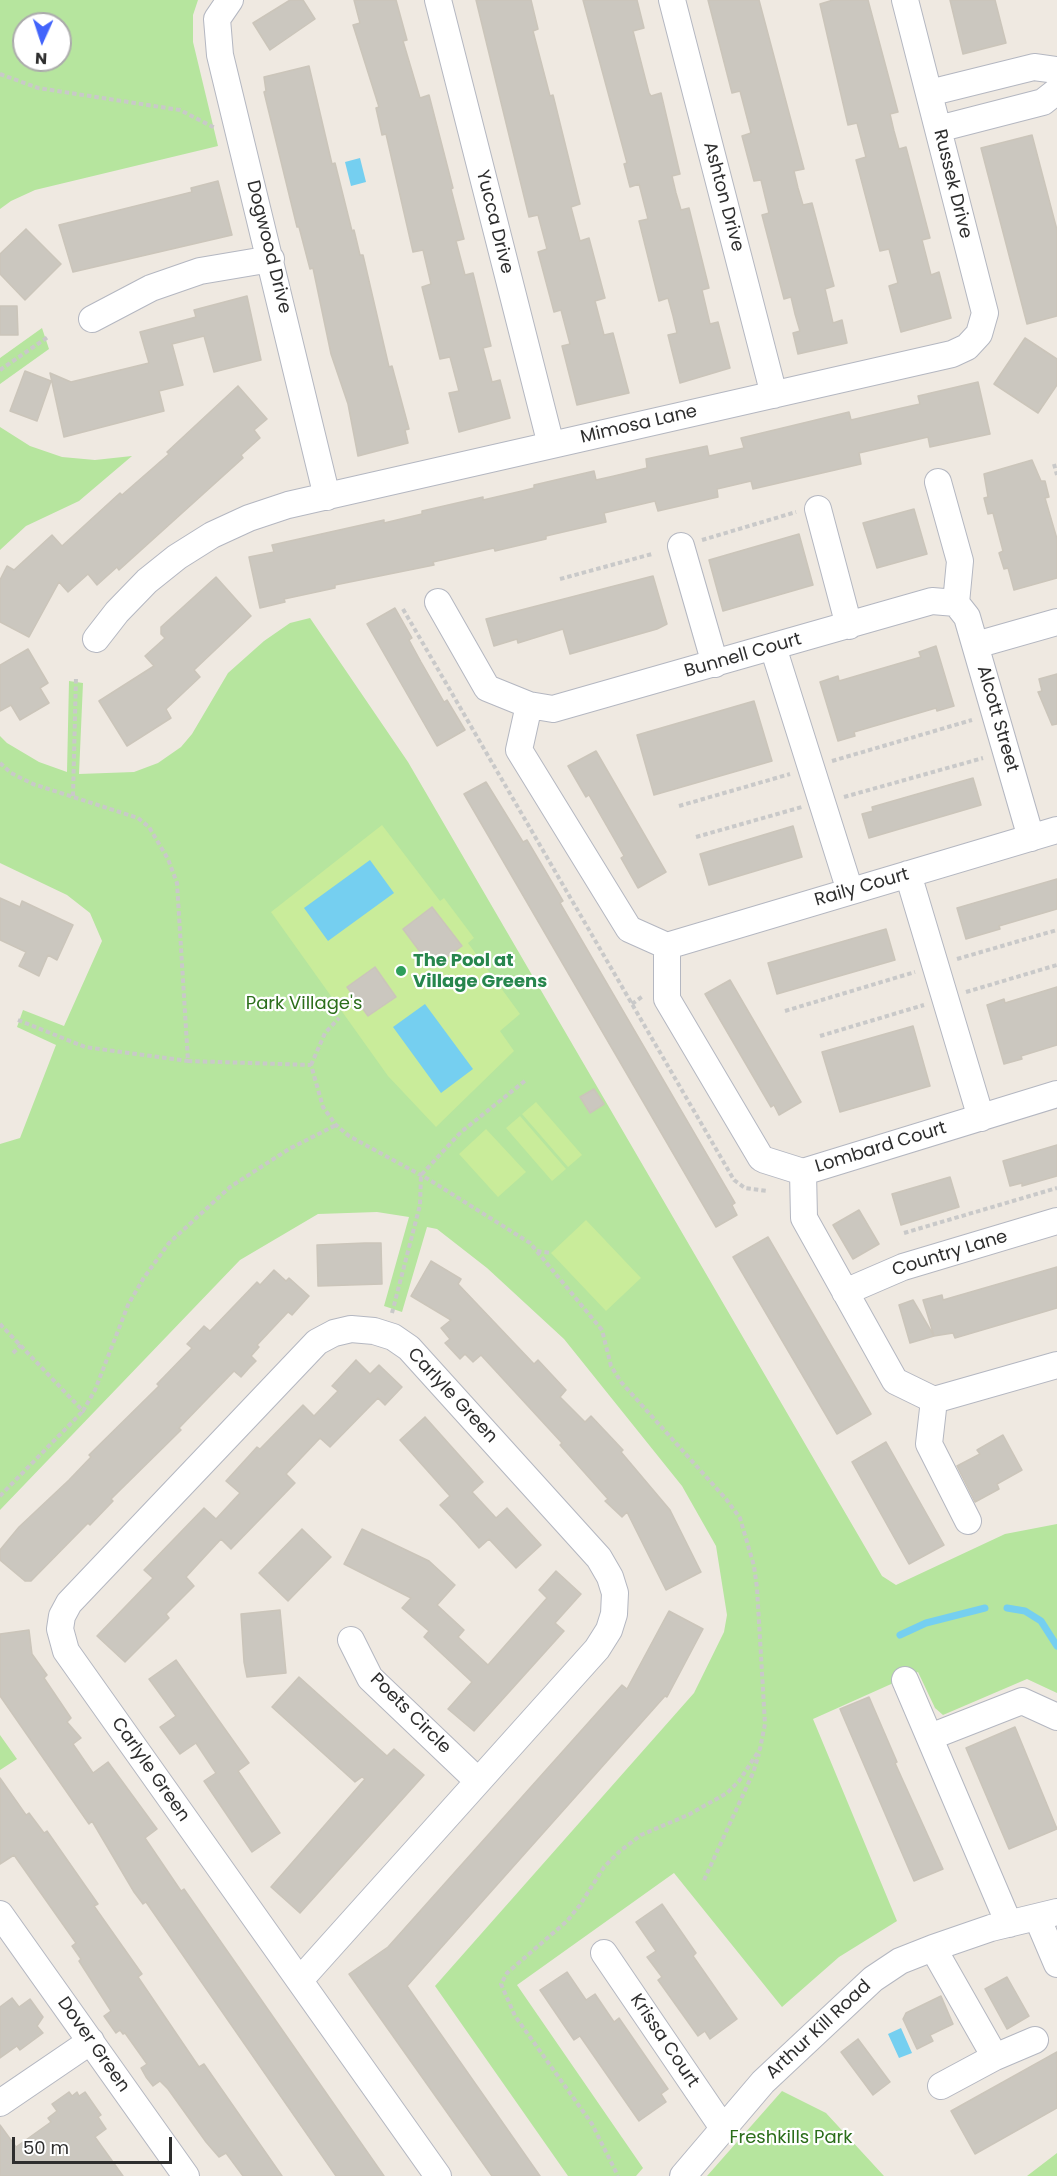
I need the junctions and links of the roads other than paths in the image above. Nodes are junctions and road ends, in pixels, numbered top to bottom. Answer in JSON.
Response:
{"nodes":[{"id":1,"x":230,"y":0,"type":"edge"},
{"id":2,"x":438,"y":0,"type":"edge"},
{"id":3,"x":672,"y":0,"type":"edge"},
{"id":4,"x":905,"y":0,"type":"edge"},
{"id":5,"x":1057,"y":70,"type":"edge"},
{"id":6,"x":1057,"y":91,"type":"edge"},
{"id":7,"x":929,"y":93,"type":"junction"},
{"id":8,"x":938,"y":129,"type":"junction"},
{"id":9,"x":271,"y":259,"type":"junction"},
{"id":10,"x":92,"y":319,"type":"dead end"},
{"id":11,"x":952,"y":354,"type":"joint"},
{"id":12,"x":774,"y":395,"type":"junction"},
{"id":13,"x":551,"y":445,"type":"junction"},
{"id":14,"x":938,"y":482,"type":"dead end"},
{"id":15,"x":327,"y":497,"type":"junction"},
{"id":16,"x":808,"y":511,"type":"road end"},
{"id":17,"x":690,"y":543,"type":"road end"},
{"id":18,"x":438,"y":602,"type":"dead end"},
{"id":19,"x":956,"y":603,"type":"junction"},
{"id":20,"x":1057,"y":622,"type":"edge"},
{"id":21,"x":849,"y":626,"type":"junction"},
{"id":22,"x":96,"y":639,"type":"dead end"},
{"id":23,"x":976,"y":645,"type":"junction"},
{"id":24,"x":773,"y":647,"type":"junction"},
{"id":25,"x":716,"y":664,"type":"junction"},
{"id":26,"x":529,"y":705,"type":"junction"},
{"id":27,"x":1057,"y":830,"type":"edge"},
{"id":28,"x":1030,"y":838,"type":"junction"},
{"id":29,"x":908,"y":874,"type":"junction"},
{"id":30,"x":850,"y":891,"type":"junction"},
{"id":31,"x":667,"y":946,"type":"junction"},
{"id":32,"x":1057,"y":1094,"type":"edge"},
{"id":33,"x":981,"y":1118,"type":"junction"},
{"id":34,"x":802,"y":1172,"type":"junction"},
{"id":35,"x":1057,"y":1221,"type":"edge"},
{"id":36,"x":845,"y":1292,"type":"junction"},
{"id":37,"x":1057,"y":1365,"type":"edge"},
{"id":38,"x":934,"y":1400,"type":"junction"},
{"id":39,"x":968,"y":1521,"type":"dead end"},
{"id":40,"x":351,"y":1640,"type":"dead end"},
{"id":41,"x":905,"y":1680,"type":"dead end"},
{"id":42,"x":1057,"y":1717,"type":"edge"},
{"id":43,"x":930,"y":1737,"type":"junction"},
{"id":44,"x":478,"y":1781,"type":"junction"},
{"id":45,"x":0,"y":1914,"type":"edge"},
{"id":46,"x":1047,"y":1915,"type":"edge"},
{"id":47,"x":1009,"y":1924,"type":"junction"},
{"id":48,"x":933,"y":1948,"type":"junction"},
{"id":49,"x":604,"y":1953,"type":"dead end"},
{"id":50,"x":1057,"y":1964,"type":"edge"},
{"id":51,"x":300,"y":1980,"type":"junction"},
{"id":52,"x":1035,"y":2040,"type":"dead end"},
{"id":53,"x":91,"y":2041,"type":"junction"},
{"id":54,"x":994,"y":2057,"type":"junction"},
{"id":55,"x":941,"y":2086,"type":"dead end"},
{"id":56,"x":0,"y":2103,"type":"edge"},
{"id":57,"x":723,"y":2128,"type":"junction"},
{"id":58,"x":186,"y":2176,"type":"edge"},
{"id":59,"x":438,"y":2176,"type":"edge"},
{"id":60,"x":684,"y":2176,"type":"edge"}],
"edges":[{"from":1,"to":9,"type":"street","name":"Dogwood Drive"},
{"from":2,"to":13,"type":"street","name":"Yucca Drive"},
{"from":3,"to":12,"type":"street","name":"Ashton Drive"},
{"from":4,"to":7,"type":"street","name":"Russek Drive"},
{"from":5,"to":7,"type":"street"},
{"from":6,"to":8,"type":"street"},
{"from":7,"to":8,"type":"street","name":"Russek Drive"},
{"from":8,"to":11,"type":"street","name":"Russek Drive"},
{"from":9,"to":10,"type":"street"},
{"from":9,"to":15,"type":"street","name":"Dogwood Drive"},
{"from":11,"to":12,"type":"street","name":"Mimosa Lane"},
{"from":12,"to":13,"type":"street","name":"Mimosa Lane"},
{"from":13,"to":15,"type":"street","name":"Mimosa Lane"},
{"from":14,"to":19,"type":"street"},
{"from":15,"to":22,"type":"street","name":"Mimosa Lane"},
{"from":16,"to":21,"type":"street"},
{"from":17,"to":25,"type":"street"},
{"from":18,"to":26,"type":"street","name":"Bunnell Court"},
{"from":19,"to":21,"type":"street","name":"Bunnell Court"},
{"from":19,"to":23,"type":"street","name":"Alcott Street"},
{"from":20,"to":23,"type":"street"},
{"from":21,"to":24,"type":"street","name":"Bunnell Court"},
{"from":23,"to":28,"type":"street","name":"Alcott Street"},
{"from":24,"to":25,"type":"street","name":"Bunnell Court"},
{"from":24,"to":30,"type":"street"},
{"from":25,"to":26,"type":"street","name":"Bunnell Court"},
{"from":26,"to":31,"type":"street"},
{"from":27,"to":28,"type":"street","name":"Raily Court"},
{"from":28,"to":29,"type":"street","name":"Raily Court"},
{"from":29,"to":30,"type":"street","name":"Raily Court"},
{"from":29,"to":33,"type":"street"},
{"from":30,"to":31,"type":"street","name":"Raily Court"},
{"from":31,"to":34,"type":"street","name":"Lombard Court"},
{"from":32,"to":33,"type":"street","name":"Lombard Court"},
{"from":33,"to":34,"type":"street","name":"Lombard Court"},
{"from":34,"to":36,"type":"street"},
{"from":35,"to":36,"type":"street","name":"Country Lane"},
{"from":36,"to":38,"type":"street"},
{"from":37,"to":38,"type":"street"},
{"from":38,"to":39,"type":"street"},
{"from":40,"to":44,"type":"street","name":"Poets Circle"},
{"from":41,"to":43,"type":"street"},
{"from":42,"to":43,"type":"street"},
{"from":43,"to":47,"type":"street"},
{"from":44,"to":51,"type":"street","name":"Carlyle Green"},
{"from":44,"to":51,"type":"street","name":"Carlyle Green"},
{"from":45,"to":53,"type":"street","name":"Dover Green"},
{"from":46,"to":47,"type":"street","name":"Arthur Kill Road"},
{"from":46,"to":50,"type":"street"},
{"from":47,"to":48,"type":"street","name":"Arthur Kill Road"},
{"from":48,"to":54,"type":"street"},
{"from":48,"to":57,"type":"street","name":"Arthur Kill Road"},
{"from":49,"to":57,"type":"street","name":"Krissa Court"},
{"from":51,"to":59,"type":"street","name":"Carlyle Green"},
{"from":52,"to":54,"type":"street"},
{"from":53,"to":56,"type":"street"},
{"from":53,"to":58,"type":"street","name":"Dover Green"},
{"from":54,"to":55,"type":"street"},
{"from":57,"to":60,"type":"street","name":"Arthur Kill Road"}]}
